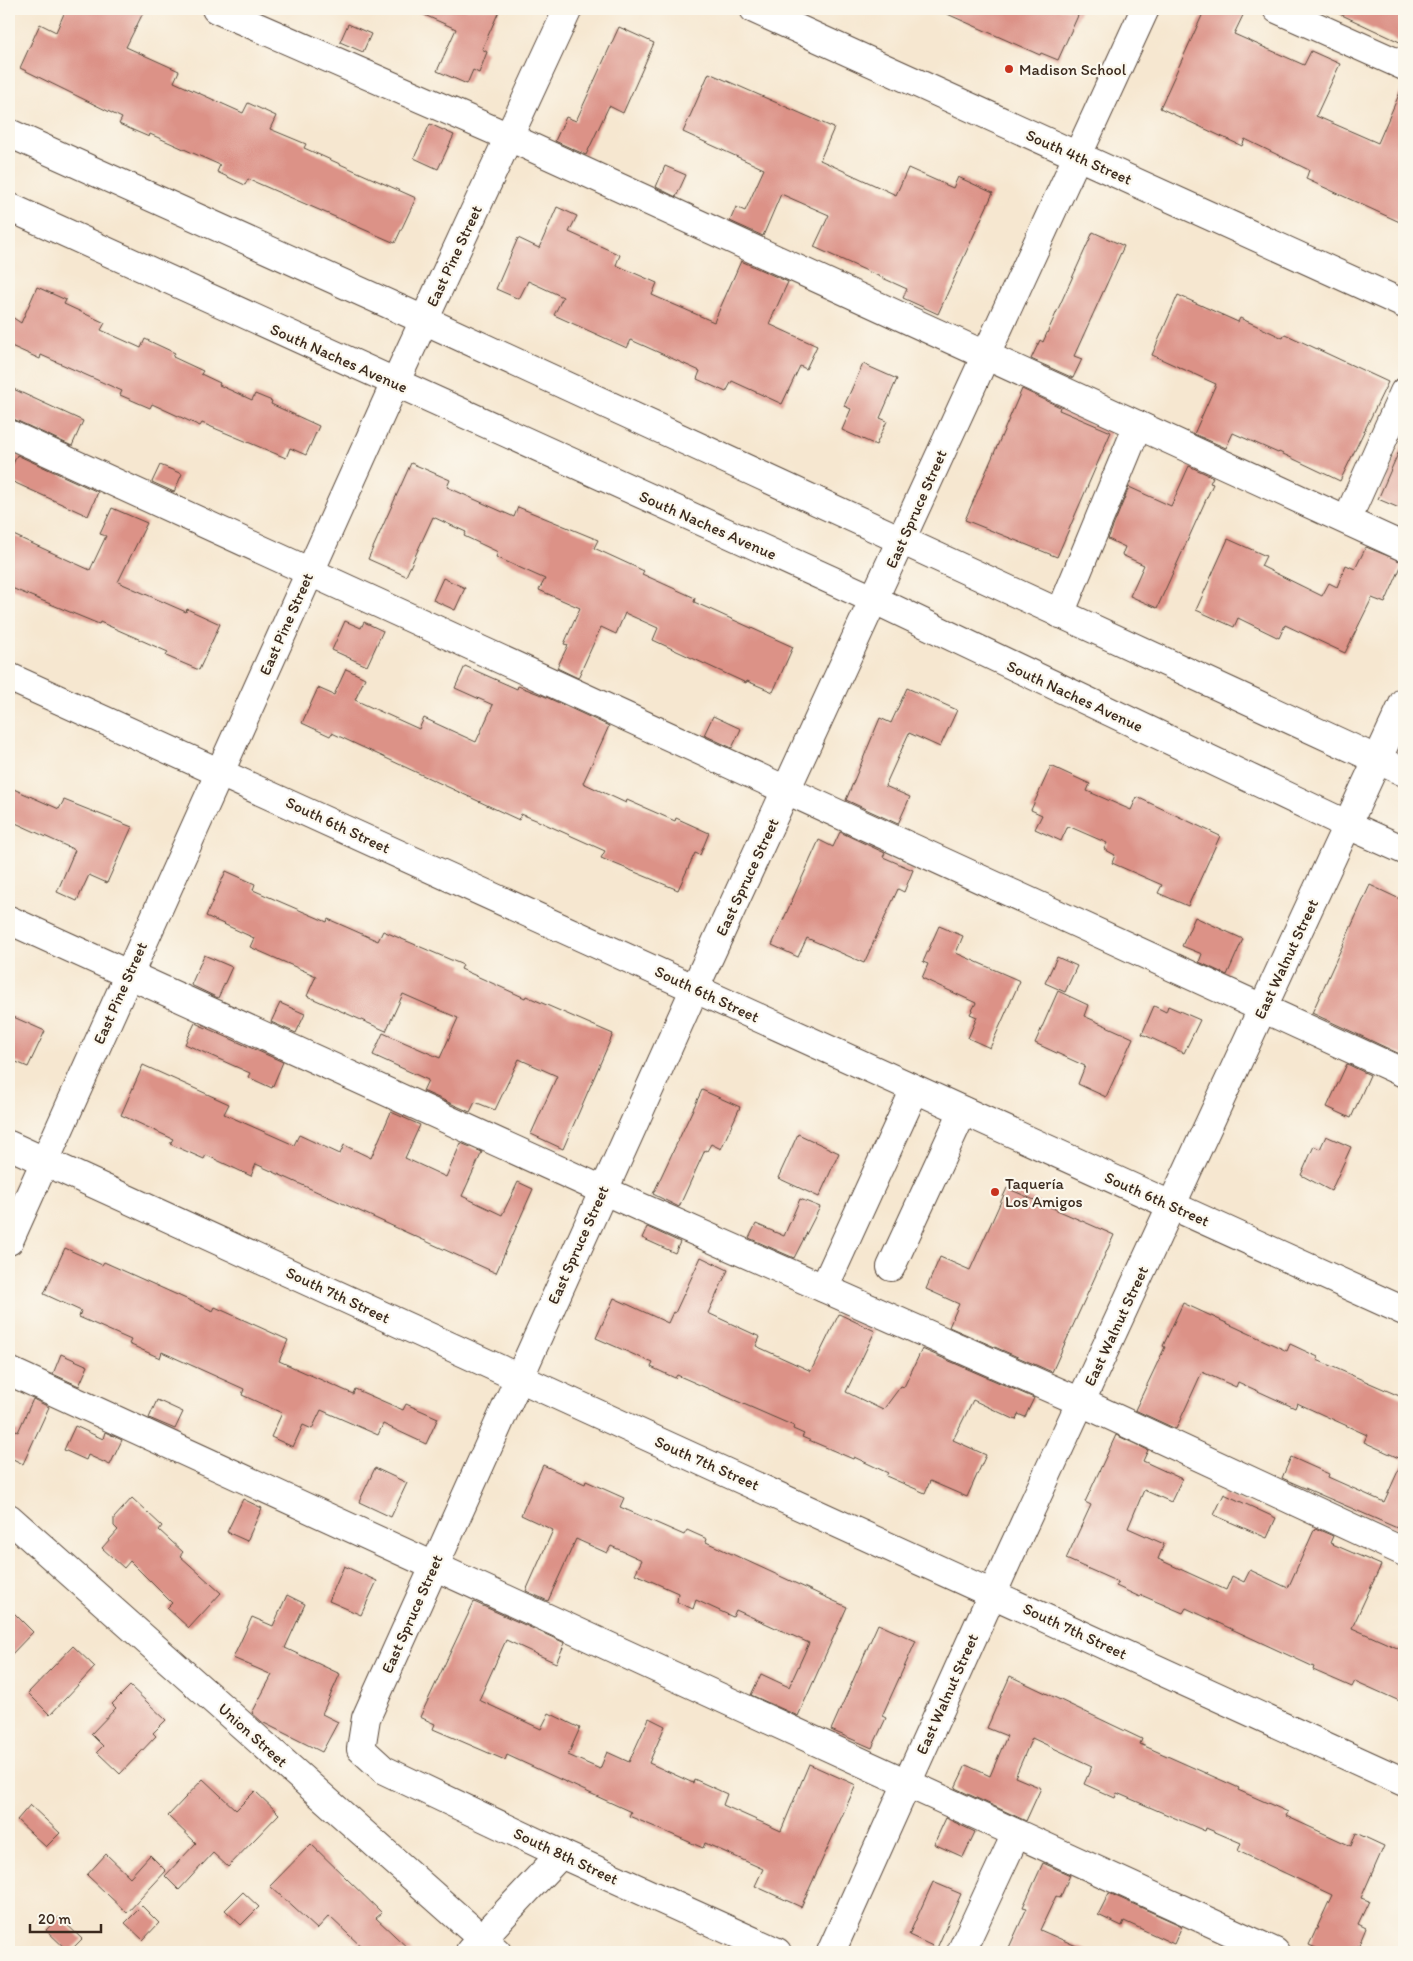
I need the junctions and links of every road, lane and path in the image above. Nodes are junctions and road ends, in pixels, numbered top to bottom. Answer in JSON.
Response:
{"nodes":[{"id":1,"x":216,"y":9,"type":"edge"},
{"id":2,"x":568,"y":9,"type":"edge"},
{"id":3,"x":754,"y":9,"type":"edge"},
{"id":4,"x":1145,"y":9,"type":"edge"},
{"id":5,"x":1277,"y":9,"type":"edge"},
{"id":6,"x":1404,"y":66,"type":"edge"},
{"id":7,"x":9,"y":133,"type":"edge"},
{"id":8,"x":509,"y":137,"type":"junction"},
{"id":9,"x":1077,"y":156,"type":"junction"},
{"id":10,"x":9,"y":207,"type":"edge"},
{"id":11,"x":1404,"y":304,"type":"edge"},
{"id":12,"x":424,"y":320,"type":"junction"},
{"id":13,"x":986,"y":355,"type":"junction"},
{"id":14,"x":395,"y":383,"type":"junction"},
{"id":15,"x":1404,"y":392,"type":"edge"},
{"id":16,"x":1138,"y":425,"type":"junction"},
{"id":17,"x":9,"y":434,"type":"edge"},
{"id":18,"x":1354,"y":504,"type":"dead end"},
{"id":19,"x":900,"y":542,"type":"junction"},
{"id":20,"x":1404,"y":547,"type":"edge"},
{"id":21,"x":309,"y":573,"type":"junction"},
{"id":22,"x":875,"y":600,"type":"junction"},
{"id":23,"x":1060,"y":614,"type":"junction"},
{"id":24,"x":9,"y":677,"type":"edge"},
{"id":25,"x":1404,"y":702,"type":"edge"},
{"id":26,"x":1378,"y":760,"type":"junction"},
{"id":27,"x":219,"y":771,"type":"junction"},
{"id":28,"x":1404,"y":772,"type":"edge"},
{"id":29,"x":787,"y":791,"type":"junction"},
{"id":30,"x":1348,"y":825,"type":"junction"},
{"id":31,"x":1404,"y":850,"type":"edge"},
{"id":32,"x":9,"y":920,"type":"edge"},
{"id":33,"x":128,"y":975,"type":"junction"},
{"id":34,"x":695,"y":988,"type":"junction"},
{"id":35,"x":1262,"y":1008,"type":"junction"},
{"id":36,"x":1404,"y":1073,"type":"edge"},
{"id":37,"x":915,"y":1089,"type":"junction"},
{"id":38,"x":963,"y":1111,"type":"junction"},
{"id":39,"x":9,"y":1145,"type":"edge"},
{"id":40,"x":45,"y":1161,"type":"junction"},
{"id":41,"x":603,"y":1190,"type":"junction"},
{"id":42,"x":1172,"y":1206,"type":"junction"},
{"id":43,"x":9,"y":1241,"type":"edge"},
{"id":44,"x":892,"y":1266,"type":"dead end"},
{"id":45,"x":824,"y":1288,"type":"junction"},
{"id":46,"x":1404,"y":1312,"type":"edge"},
{"id":47,"x":9,"y":1372,"type":"edge"},
{"id":48,"x":518,"y":1378,"type":"junction"},
{"id":49,"x":1081,"y":1402,"type":"junction"},
{"id":50,"x":9,"y":1518,"type":"edge"},
{"id":51,"x":1404,"y":1552,"type":"edge"},
{"id":52,"x":434,"y":1566,"type":"junction"},
{"id":53,"x":992,"y":1593,"type":"junction"},
{"id":54,"x":361,"y":1749,"type":"joint"},
{"id":55,"x":1404,"y":1782,"type":"edge"},
{"id":56,"x":907,"y":1784,"type":"junction"},
{"id":57,"x":1016,"y":1834,"type":"junction"},
{"id":58,"x":561,"y":1854,"type":"junction"},
{"id":59,"x":483,"y":1948,"type":"edge"},
{"id":60,"x":777,"y":1952,"type":"edge"},
{"id":61,"x":831,"y":1952,"type":"edge"},
{"id":62,"x":961,"y":1952,"type":"edge"},
{"id":63,"x":1275,"y":1952,"type":"edge"}],
"edges":[{"from":1,"to":8,"type":"street"},
{"from":2,"to":8,"type":"street","name":"East Pine Street"},
{"from":3,"to":9,"type":"street","name":"South 4th Street"},
{"from":4,"to":9,"type":"street","name":"East Spruce Street"},
{"from":5,"to":6,"type":"street"},
{"from":7,"to":12,"type":"street"},
{"from":8,"to":12,"type":"street","name":"East Pine Street"},
{"from":8,"to":13,"type":"street"},
{"from":9,"to":11,"type":"street","name":"South 4th Street"},
{"from":9,"to":13,"type":"street","name":"East Spruce Street"},
{"from":10,"to":14,"type":"street","name":"South Naches Avenue"},
{"from":12,"to":14,"type":"street","name":"East Pine Street"},
{"from":12,"to":19,"type":"street"},
{"from":13,"to":16,"type":"street"},
{"from":13,"to":19,"type":"street","name":"East Spruce Street"},
{"from":14,"to":21,"type":"street","name":"East Pine Street"},
{"from":14,"to":22,"type":"street","name":"South Naches Avenue"},
{"from":15,"to":18,"type":"street"},
{"from":16,"to":20,"type":"street"},
{"from":16,"to":23,"type":"street"},
{"from":17,"to":21,"type":"street"},
{"from":19,"to":22,"type":"street","name":"East Spruce Street"},
{"from":19,"to":23,"type":"street"},
{"from":21,"to":27,"type":"street","name":"East Pine Street"},
{"from":21,"to":29,"type":"street"},
{"from":22,"to":29,"type":"street","name":"East Spruce Street"},
{"from":22,"to":30,"type":"street","name":"South Naches Avenue"},
{"from":23,"to":26,"type":"street"},
{"from":24,"to":27,"type":"street","name":"South 6th Street"},
{"from":25,"to":26,"type":"street","name":"East Walnut Street"},
{"from":26,"to":28,"type":"street"},
{"from":26,"to":30,"type":"street","name":"East Walnut Street"},
{"from":27,"to":33,"type":"street","name":"East Pine Street"},
{"from":27,"to":34,"type":"street","name":"South 6th Street"},
{"from":29,"to":34,"type":"street","name":"East Spruce Street"},
{"from":29,"to":35,"type":"street"},
{"from":30,"to":31,"type":"street","name":"South Naches Avenue"},
{"from":30,"to":35,"type":"street","name":"East Walnut Street"},
{"from":32,"to":33,"type":"street"},
{"from":33,"to":40,"type":"street","name":"East Pine Street"},
{"from":33,"to":41,"type":"street"},
{"from":34,"to":37,"type":"street","name":"South 6th Street"},
{"from":34,"to":41,"type":"street","name":"East Spruce Street"},
{"from":35,"to":36,"type":"street"},
{"from":35,"to":42,"type":"street","name":"East Walnut Street"},
{"from":37,"to":38,"type":"street","name":"South 6th Street"},
{"from":37,"to":45,"type":"street"},
{"from":38,"to":42,"type":"street","name":"South 6th Street"},
{"from":38,"to":44,"type":"street"},
{"from":39,"to":40,"type":"street","name":"South 7th Street"},
{"from":40,"to":43,"type":"street","name":"East Pine Street"},
{"from":40,"to":48,"type":"street","name":"South 7th Street"},
{"from":41,"to":45,"type":"street"},
{"from":41,"to":48,"type":"street","name":"East Spruce Street"},
{"from":42,"to":46,"type":"street","name":"South 6th Street"},
{"from":42,"to":49,"type":"street","name":"East Walnut Street"},
{"from":45,"to":49,"type":"street"},
{"from":47,"to":52,"type":"street"},
{"from":48,"to":52,"type":"street","name":"East Spruce Street"},
{"from":48,"to":53,"type":"street","name":"South 7th Street"},
{"from":49,"to":51,"type":"street"},
{"from":49,"to":53,"type":"street","name":"East Walnut Street"},
{"from":50,"to":59,"type":"street","name":"Union Street"},
{"from":52,"to":54,"type":"street","name":"East Spruce Street"},
{"from":52,"to":56,"type":"street"},
{"from":53,"to":55,"type":"street","name":"South 7th Street"},
{"from":53,"to":56,"type":"street","name":"East Walnut Street"},
{"from":54,"to":58,"type":"street","name":"South 8th Street"},
{"from":56,"to":57,"type":"street"},
{"from":56,"to":61,"type":"street","name":"East Walnut Street"},
{"from":57,"to":62,"type":"street"},
{"from":57,"to":63,"type":"street"},
{"from":58,"to":59,"type":"street"},
{"from":58,"to":60,"type":"street","name":"South 8th Street"}]}
